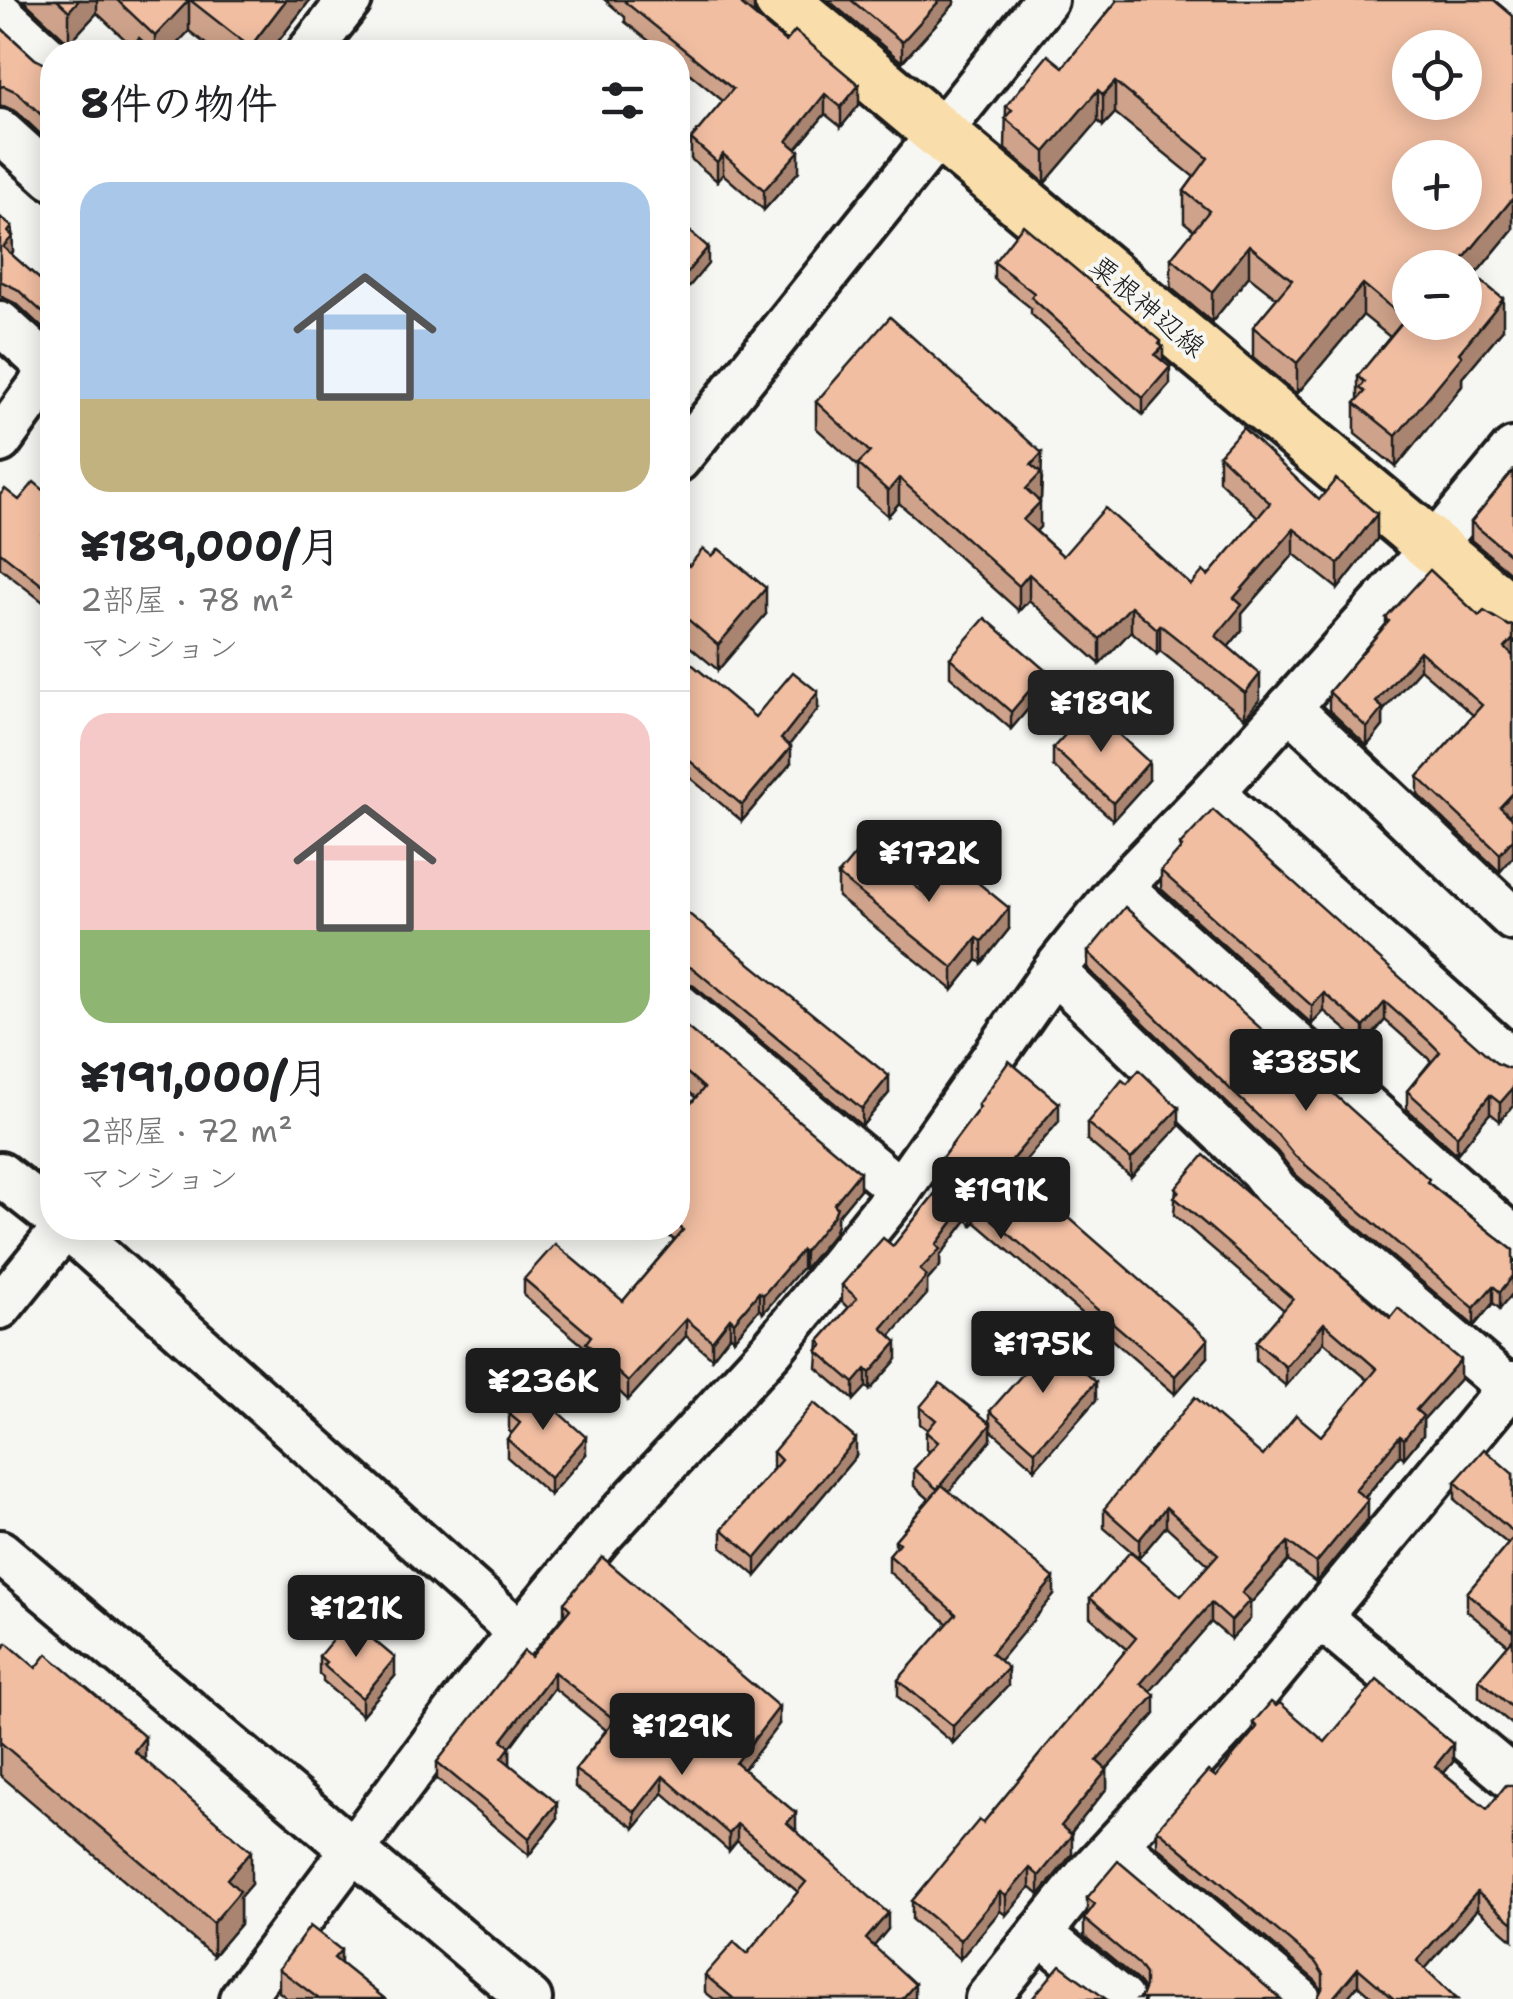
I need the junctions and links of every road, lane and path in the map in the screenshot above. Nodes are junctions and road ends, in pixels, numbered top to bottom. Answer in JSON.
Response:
{"nodes":[{"id":1,"x":350,"y":0,"type":"edge"},
{"id":2,"x":781,"y":0,"type":"edge"},
{"id":3,"x":1046,"y":0,"type":"edge"},
{"id":4,"x":0,"y":13,"type":"edge"},
{"id":5,"x":318,"y":40,"type":"edge"},
{"id":6,"x":40,"y":50,"type":"edge"},
{"id":7,"x":940,"y":130,"type":"junction"},
{"id":8,"x":0,"y":131,"type":"edge"},
{"id":9,"x":40,"y":167,"type":"edge"},
{"id":10,"x":0,"y":323,"type":"edge"},
{"id":11,"x":40,"y":359,"type":"edge"},
{"id":12,"x":40,"y":387,"type":"edge"},
{"id":13,"x":0,"y":442,"type":"edge"},
{"id":14,"x":690,"y":445,"type":"edge"},
{"id":15,"x":1513,"y":450,"type":"edge"},
{"id":16,"x":1432,"y":548,"type":"junction"},
{"id":17,"x":1513,"y":614,"type":"edge"},
{"id":18,"x":1289,"y":708,"type":"junction"},
{"id":19,"x":1212,"y":792,"type":"junction"},
{"id":20,"x":1121,"y":887,"type":"junction"},
{"id":21,"x":1513,"y":919,"type":"edge"},
{"id":22,"x":1054,"y":972,"type":"junction"},
{"id":23,"x":690,"y":1015,"type":"edge"},
{"id":24,"x":1513,"y":1062,"type":"edge"},
{"id":25,"x":0,"y":1174,"type":"edge"},
{"id":26,"x":900,"y":1190,"type":"junction"},
{"id":27,"x":40,"y":1206,"type":"edge"},
{"id":28,"x":1513,"y":1238,"type":"edge"},
{"id":29,"x":56,"y":1240,"type":"edge"},
{"id":30,"x":79,"y":1240,"type":"edge"},
{"id":31,"x":0,"y":1307,"type":"edge"},
{"id":32,"x":1511,"y":1386,"type":"edge"},
{"id":33,"x":0,"y":1552,"type":"edge"},
{"id":34,"x":1320,"y":1617,"type":"junction"},
{"id":35,"x":520,"y":1633,"type":"junction"},
{"id":36,"x":1513,"y":1779,"type":"edge"},
{"id":37,"x":1116,"y":1844,"type":"junction"},
{"id":38,"x":352,"y":1850,"type":"junction"},
{"id":39,"x":1040,"y":1934,"type":"junction"},
{"id":40,"x":241,"y":1999,"type":"edge"},
{"id":41,"x":530,"y":1999,"type":"edge"},
{"id":42,"x":987,"y":1999,"type":"edge"},
{"id":43,"x":1121,"y":1999,"type":"edge"},
{"id":44,"x":1300,"y":1999,"type":"edge"}],
"edges":[{"from":1,"to":5,"type":"street"},
{"from":2,"to":7,"type":"main road","name":"粟根神辺線"},
{"from":3,"to":7,"type":"street"},
{"from":4,"to":6,"type":"street"},
{"from":7,"to":14,"type":"street"},
{"from":7,"to":16,"type":"main road","name":"粟根神辺線"},
{"from":8,"to":9,"type":"street"},
{"from":10,"to":11,"type":"street"},
{"from":12,"to":13,"type":"street"},
{"from":15,"to":16,"type":"street"},
{"from":16,"to":17,"type":"main road","name":"粟根神辺線"},
{"from":16,"to":18,"type":"street"},
{"from":18,"to":19,"type":"street"},
{"from":18,"to":21,"type":"street"},
{"from":19,"to":20,"type":"street"},
{"from":19,"to":24,"type":"street"},
{"from":20,"to":22,"type":"street"},
{"from":20,"to":28,"type":"street"},
{"from":22,"to":26,"type":"street"},
{"from":22,"to":32,"type":"street"},
{"from":23,"to":26,"type":"street"},
{"from":25,"to":27,"type":"street"},
{"from":26,"to":35,"type":"street"},
{"from":29,"to":31,"type":"street"},
{"from":30,"to":35,"type":"street"},
{"from":32,"to":34,"type":"street"},
{"from":33,"to":38,"type":"street"},
{"from":34,"to":36,"type":"street"},
{"from":34,"to":37,"type":"street"},
{"from":35,"to":38,"type":"street"},
{"from":37,"to":39,"type":"street"},
{"from":37,"to":44,"type":"street"},
{"from":38,"to":40,"type":"street"},
{"from":38,"to":41,"type":"street"},
{"from":39,"to":42,"type":"street"},
{"from":39,"to":43,"type":"street"}]}
